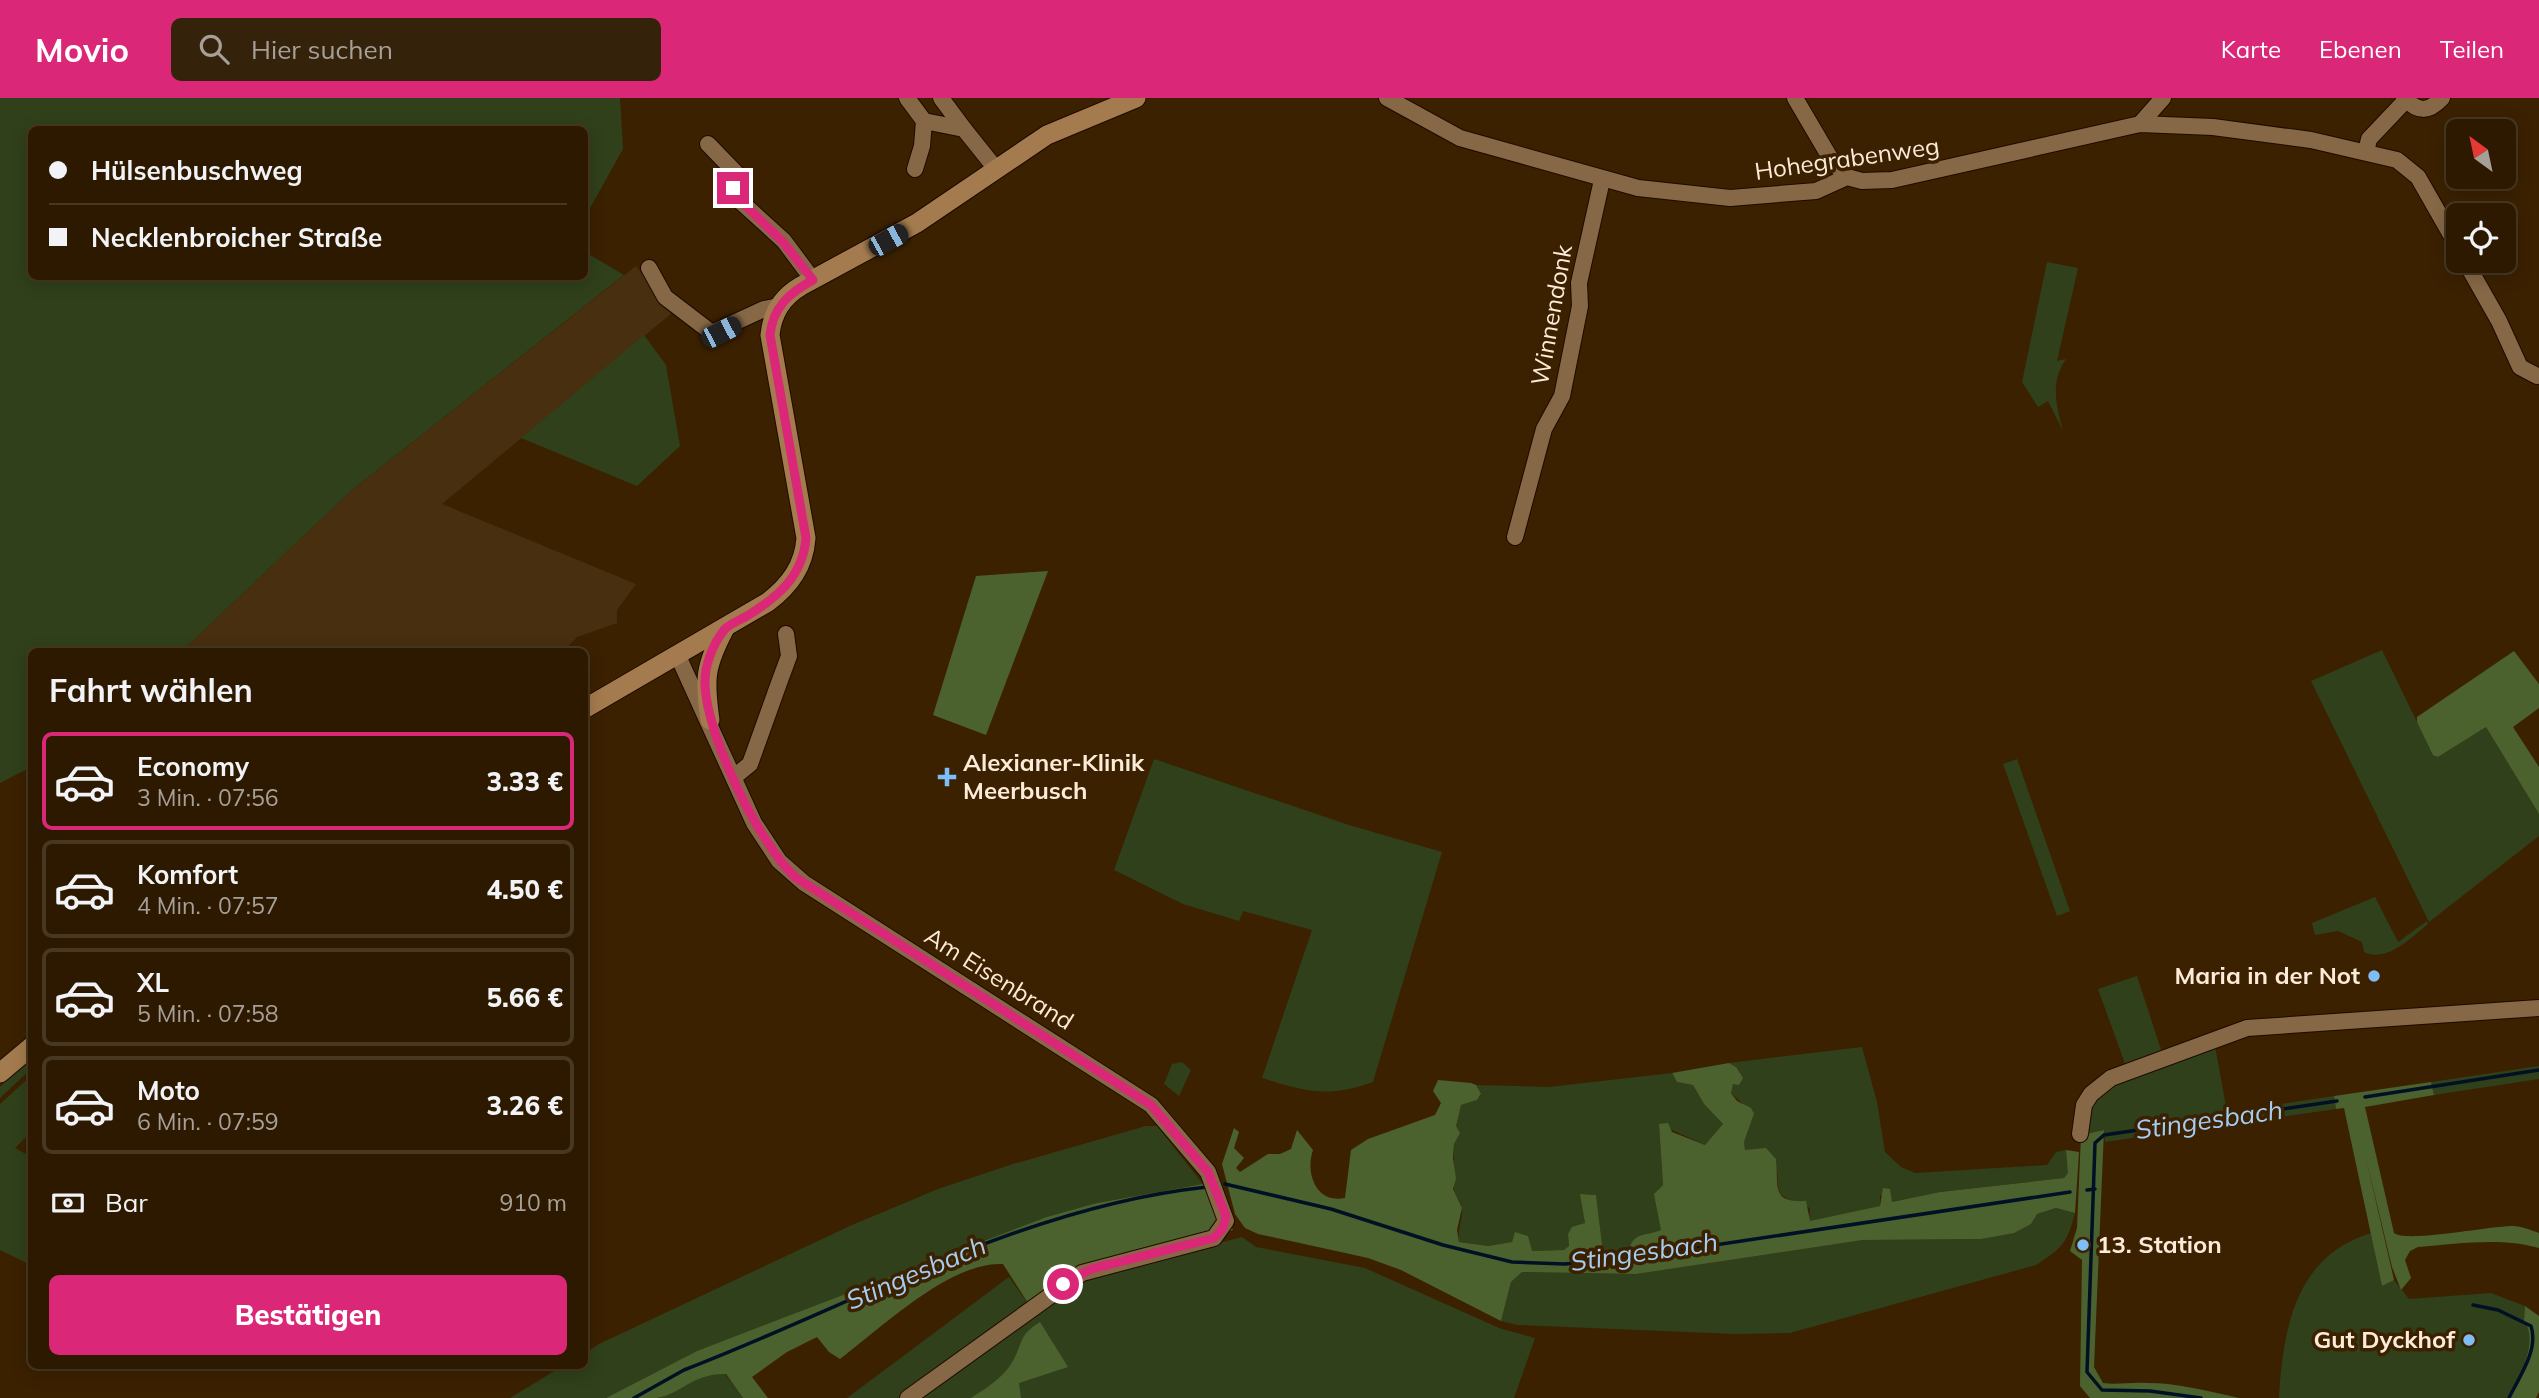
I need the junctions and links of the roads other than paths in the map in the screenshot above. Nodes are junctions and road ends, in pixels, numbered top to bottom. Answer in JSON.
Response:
{"nodes":[{"id":1,"x":907,"y":98,"type":"edge"},
{"id":2,"x":941,"y":98,"type":"edge"},
{"id":3,"x":1136,"y":98,"type":"edge"},
{"id":4,"x":1387,"y":98,"type":"edge"},
{"id":5,"x":1795,"y":98,"type":"edge"},
{"id":6,"x":2163,"y":98,"type":"edge"},
{"id":7,"x":2442,"y":98,"type":"edge"},
{"id":8,"x":2405,"y":99,"type":"edge"},
{"id":9,"x":924,"y":121,"type":"junction"},
{"id":10,"x":2140,"y":124,"type":"junction"},
{"id":11,"x":964,"y":129,"type":"junction"},
{"id":12,"x":708,"y":144,"type":"dead end"},
{"id":13,"x":2366,"y":152,"type":"junction"},
{"id":14,"x":915,"y":169,"type":"dead end"},
{"id":15,"x":996,"y":169,"type":"junction"},
{"id":16,"x":1847,"y":177,"type":"junction"},
{"id":17,"x":1602,"y":180,"type":"junction"},
{"id":18,"x":2446,"y":226,"type":"edge"},
{"id":19,"x":649,"y":268,"type":"dead end"},
{"id":20,"x":2472,"y":273,"type":"edge"},
{"id":21,"x":813,"y":280,"type":"junction"},
{"id":22,"x":779,"y":306,"type":"junction"},
{"id":23,"x":2538,"y":379,"type":"edge"},
{"id":24,"x":1515,"y":537,"type":"dead end"},
{"id":25,"x":725,"y":628,"type":"junction"},
{"id":26,"x":786,"y":634,"type":"dead end"},
{"id":27,"x":678,"y":656,"type":"junction"},
{"id":28,"x":588,"y":707,"type":"edge"},
{"id":29,"x":710,"y":720,"type":"junction"},
{"id":30,"x":734,"y":777,"type":"junction"},
{"id":31,"x":2539,"y":1008,"type":"edge"},
{"id":32,"x":28,"y":1049,"type":"edge"},
{"id":33,"x":0,"y":1073,"type":"edge"},
{"id":34,"x":2080,"y":1134,"type":"dead end"},
{"id":35,"x":908,"y":1398,"type":"edge"}],
"edges":[{"from":1,"to":9,"type":"street"},
{"from":2,"to":11,"type":"street"},
{"from":3,"to":15,"type":"main road"},
{"from":4,"to":17,"type":"street","name":"Hohegrabenweg"},
{"from":5,"to":16,"type":"street"},
{"from":6,"to":10,"type":"street"},
{"from":7,"to":8,"type":"street"},
{"from":8,"to":13,"type":"street"},
{"from":9,"to":11,"type":"street"},
{"from":9,"to":14,"type":"street"},
{"from":10,"to":13,"type":"street","name":"Hohegrabenweg"},
{"from":10,"to":16,"type":"street","name":"Hohegrabenweg"},
{"from":11,"to":15,"type":"street"},
{"from":12,"to":21,"type":"street"},
{"from":13,"to":18,"type":"street","name":"Hohegrabenweg"},
{"from":15,"to":21,"type":"main road"},
{"from":16,"to":17,"type":"street","name":"Hohegrabenweg"},
{"from":17,"to":24,"type":"street","name":"Winnendonk"},
{"from":19,"to":22,"type":"street"},
{"from":20,"to":23,"type":"street"},
{"from":21,"to":22,"type":"main road"},
{"from":22,"to":25,"type":"main road"},
{"from":25,"to":27,"type":"main road"},
{"from":25,"to":29,"type":"main road"},
{"from":26,"to":30,"type":"street"},
{"from":27,"to":28,"type":"main road"},
{"from":27,"to":29,"type":"street","name":"Am Eisenbrand"},
{"from":29,"to":30,"type":"street","name":"Am Eisenbrand"},
{"from":30,"to":35,"type":"street","name":"Am Eisenbrand"},
{"from":31,"to":34,"type":"street"},
{"from":32,"to":33,"type":"main road"}]}
